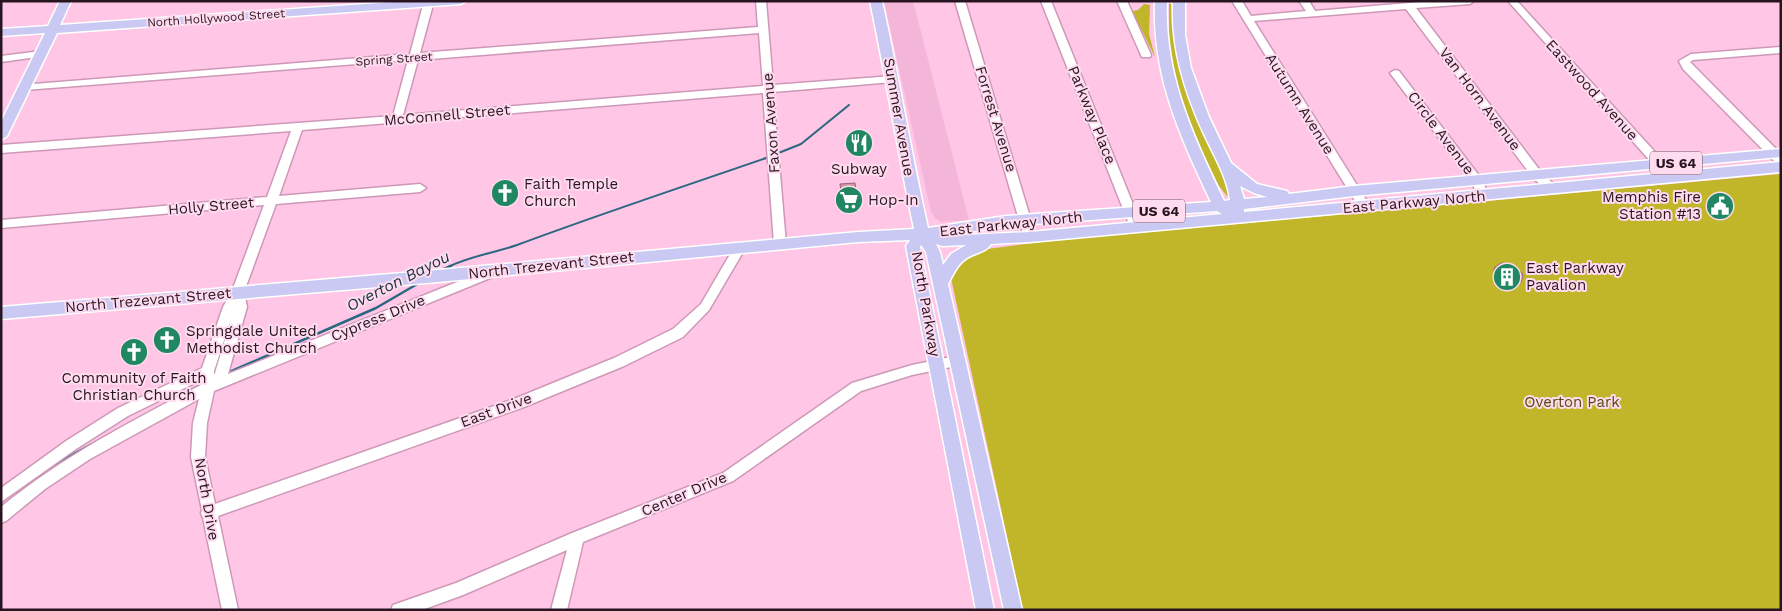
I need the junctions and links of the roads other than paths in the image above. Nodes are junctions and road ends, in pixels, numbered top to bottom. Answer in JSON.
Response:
{"nodes":[{"id":1,"x":66,"y":1,"type":"edge"},
{"id":2,"x":461,"y":1,"type":"edge"},
{"id":3,"x":761,"y":1,"type":"edge"},
{"id":4,"x":876,"y":1,"type":"edge"},
{"id":5,"x":960,"y":1,"type":"edge"},
{"id":6,"x":1046,"y":1,"type":"edge"},
{"id":7,"x":1122,"y":1,"type":"edge"},
{"id":8,"x":1161,"y":1,"type":"edge"},
{"id":9,"x":1179,"y":1,"type":"edge"},
{"id":10,"x":1237,"y":1,"type":"edge"},
{"id":11,"x":1304,"y":1,"type":"edge"},
{"id":12,"x":1470,"y":1,"type":"edge"},
{"id":13,"x":1512,"y":1,"type":"edge"},
{"id":14,"x":429,"y":2,"type":"edge"},
{"id":15,"x":1409,"y":6,"type":"junction"},
{"id":16,"x":1312,"y":14,"type":"junction"},
{"id":17,"x":1248,"y":18,"type":"junction"},
{"id":18,"x":52,"y":30,"type":"junction"},
{"id":19,"x":763,"y":30,"type":"junction"},
{"id":20,"x":1,"y":33,"type":"edge"},
{"id":21,"x":1781,"y":50,"type":"edge"},
{"id":22,"x":42,"y":54,"type":"junction"},
{"id":23,"x":1146,"y":55,"type":"dead end"},
{"id":24,"x":414,"y":57,"type":"junction"},
{"id":25,"x":1,"y":59,"type":"edge"},
{"id":26,"x":1395,"y":73,"type":"dead end"},
{"id":27,"x":894,"y":79,"type":"junction"},
{"id":28,"x":25,"y":87,"type":"junction"},
{"id":29,"x":768,"y":89,"type":"junction"},
{"id":30,"x":7,"y":114,"type":"edge"},
{"id":31,"x":396,"y":119,"type":"junction"},
{"id":32,"x":298,"y":127,"type":"junction"},
{"id":33,"x":1,"y":136,"type":"edge"},
{"id":34,"x":1,"y":149,"type":"edge"},
{"id":35,"x":1779,"y":156,"type":"edge"},
{"id":36,"x":1221,"y":158,"type":"junction"},
{"id":37,"x":1660,"y":164,"type":"junction"},
{"id":38,"x":1781,"y":167,"type":"edge"},
{"id":39,"x":1538,"y":176,"type":"junction"},
{"id":40,"x":1672,"y":178,"type":"junction"},
{"id":41,"x":1476,"y":180,"type":"junction"},
{"id":42,"x":420,"y":188,"type":"dead end"},
{"id":43,"x":1553,"y":189,"type":"junction"},
{"id":44,"x":1354,"y":191,"type":"junction"},
{"id":45,"x":1483,"y":195,"type":"junction"},
{"id":46,"x":1310,"y":196,"type":"junction"},
{"id":47,"x":271,"y":200,"type":"junction"},
{"id":48,"x":1220,"y":206,"type":"junction"},
{"id":49,"x":1364,"y":206,"type":"junction"},
{"id":50,"x":1238,"y":212,"type":"junction"},
{"id":51,"x":1131,"y":214,"type":"junction"},
{"id":52,"x":1026,"y":221,"type":"junction"},
{"id":53,"x":1,"y":224,"type":"edge"},
{"id":54,"x":1137,"y":229,"type":"junction"},
{"id":55,"x":922,"y":234,"type":"junction"},
{"id":56,"x":1030,"y":237,"type":"junction"},
{"id":57,"x":996,"y":239,"type":"junction"},
{"id":58,"x":780,"y":244,"type":"junction"},
{"id":59,"x":740,"y":248,"type":"junction"},
{"id":60,"x":496,"y":271,"type":"junction"},
{"id":61,"x":940,"y":285,"type":"junction"},
{"id":62,"x":238,"y":292,"type":"junction"},
{"id":63,"x":1,"y":313,"type":"edge"},
{"id":64,"x":956,"y":361,"type":"junction"},
{"id":65,"x":937,"y":364,"type":"junction"},
{"id":66,"x":212,"y":379,"type":"junction"},
{"id":67,"x":1,"y":496,"type":"edge"},
{"id":68,"x":208,"y":512,"type":"junction"},
{"id":69,"x":1,"y":516,"type":"edge"},
{"id":70,"x":577,"y":538,"type":"junction"},
{"id":71,"x":230,"y":610,"type":"edge"},
{"id":72,"x":399,"y":610,"type":"edge"},
{"id":73,"x":559,"y":610,"type":"edge"},
{"id":74,"x":985,"y":610,"type":"edge"},
{"id":75,"x":1013,"y":610,"type":"edge"}],
"edges":[{"from":1,"to":18,"type":"main road"},
{"from":2,"to":14,"type":"main road","name":"North Hollywood Street"},
{"from":3,"to":19,"type":"street","name":"Faxon Avenue"},
{"from":4,"to":27,"type":"main road","name":"Summer Avenue"},
{"from":5,"to":52,"type":"street","name":"Forrest Avenue"},
{"from":6,"to":51,"type":"street","name":"Parkway Place"},
{"from":7,"to":23,"type":"street"},
{"from":8,"to":48,"type":"main road"},
{"from":9,"to":36,"type":"main road"},
{"from":10,"to":17,"type":"street","name":"Autumn Avenue"},
{"from":11,"to":16,"type":"street"},
{"from":12,"to":15,"type":"street"},
{"from":13,"to":37,"type":"street","name":"Eastwood Avenue"},
{"from":14,"to":18,"type":"main road","name":"North Hollywood Street"},
{"from":14,"to":24,"type":"street"},
{"from":15,"to":16,"type":"street"},
{"from":15,"to":39,"type":"street","name":"Van Horn Avenue"},
{"from":16,"to":17,"type":"street"},
{"from":17,"to":44,"type":"street","name":"Autumn Avenue"},
{"from":18,"to":20,"type":"main road","name":"North Hollywood Street"},
{"from":18,"to":22,"type":"main road"},
{"from":19,"to":24,"type":"street","name":"Spring Street"},
{"from":19,"to":29,"type":"street","name":"Faxon Avenue"},
{"from":21,"to":35,"type":"street"},
{"from":22,"to":25,"type":"street"},
{"from":22,"to":28,"type":"main road"},
{"from":24,"to":28,"type":"street","name":"Spring Street"},
{"from":24,"to":31,"type":"street"},
{"from":26,"to":41,"type":"street","name":"Circle Avenue"},
{"from":27,"to":29,"type":"street","name":"McConnell Street"},
{"from":27,"to":55,"type":"main road","name":"Summer Avenue"},
{"from":28,"to":30,"type":"main road"},
{"from":29,"to":31,"type":"street","name":"McConnell Street"},
{"from":29,"to":58,"type":"street","name":"Faxon Avenue"},
{"from":30,"to":33,"type":"main road"},
{"from":31,"to":32,"type":"street","name":"McConnell Street"},
{"from":32,"to":34,"type":"street","name":"McConnell Street"},
{"from":32,"to":47,"type":"street","name":"North Drive"},
{"from":35,"to":37,"type":"main road","name":"East Parkway North","number":"US 64"},
{"from":36,"to":46,"type":"main road"},
{"from":36,"to":50,"type":"main road"},
{"from":37,"to":39,"type":"main road","name":"East Parkway North","number":"US 64"},
{"from":37,"to":40,"type":"street","name":"Eastwood Avenue"},
{"from":38,"to":40,"type":"main road","name":"East Parkway North","number":"US 64"},
{"from":39,"to":41,"type":"main road","name":"East Parkway North","number":"US 64"},
{"from":39,"to":43,"type":"street","name":"Van Horn Avenue"},
{"from":40,"to":43,"type":"main road","name":"East Parkway North","number":"US 64"},
{"from":41,"to":44,"type":"main road","name":"East Parkway North","number":"US 64"},
{"from":41,"to":45,"type":"street","name":"Circle Avenue"},
{"from":42,"to":47,"type":"street","name":"Holly Street"},
{"from":43,"to":45,"type":"main road","name":"East Parkway North","number":"US 64"},
{"from":44,"to":46,"type":"main road","name":"East Parkway North","number":"US 64"},
{"from":44,"to":49,"type":"street","name":"Autumn Avenue"},
{"from":45,"to":49,"type":"main road","name":"East Parkway North","number":"US 64"},
{"from":46,"to":50,"type":"main road","name":"East Parkway North","number":"US 64"},
{"from":47,"to":53,"type":"street","name":"Holly Street"},
{"from":47,"to":62,"type":"street","name":"North Drive"},
{"from":48,"to":50,"type":"main road","name":"East Parkway North","number":"US 64"},
{"from":48,"to":51,"type":"main road","name":"East Parkway North","number":"US 64"},
{"from":49,"to":50,"type":"main road","name":"East Parkway North","number":"US 64"},
{"from":50,"to":54,"type":"main road","name":"East Parkway North","number":"US 64"},
{"from":51,"to":52,"type":"main road","name":"East Parkway North","number":"US 64"},
{"from":51,"to":54,"type":"street","name":"Parkway Place"},
{"from":52,"to":55,"type":"main road","name":"East Parkway North","number":"US 64"},
{"from":52,"to":56,"type":"street","name":"Forrest Avenue"},
{"from":54,"to":56,"type":"main road","name":"East Parkway North","number":"US 64"},
{"from":55,"to":57,"type":"main road","name":"East Parkway North","number":"US 64"},
{"from":55,"to":58,"type":"main road","name":"North Trezevant Street"},
{"from":55,"to":61,"type":"main road","name":"North Parkway"},
{"from":55,"to":65,"type":"main road","name":"North Parkway"},
{"from":56,"to":57,"type":"main road","name":"East Parkway North","number":"US 64"},
{"from":57,"to":61,"type":"main road"},
{"from":58,"to":59,"type":"main road","name":"North Trezevant Street"},
{"from":59,"to":60,"type":"main road","name":"North Trezevant Street"},
{"from":59,"to":68,"type":"street","name":"East Drive"},
{"from":60,"to":62,"type":"main road","name":"North Trezevant Street"},
{"from":60,"to":66,"type":"street","name":"Cypress Drive"},
{"from":61,"to":64,"type":"main road","name":"North Parkway"},
{"from":62,"to":63,"type":"main road","name":"North Trezevant Street"},
{"from":62,"to":66,"type":"street","name":"North Drive"},
{"from":64,"to":65,"type":"street","name":"Center Drive"},
{"from":64,"to":75,"type":"main road","name":"North Parkway"},
{"from":65,"to":70,"type":"street","name":"Center Drive"},
{"from":65,"to":74,"type":"main road","name":"North Parkway"},
{"from":66,"to":67,"type":"street","name":"Cypress Drive"},
{"from":66,"to":68,"type":"street","name":"North Drive"},
{"from":66,"to":69,"type":"street","name":"Cypress Drive"},
{"from":68,"to":71,"type":"street","name":"North Drive"},
{"from":70,"to":72,"type":"street","name":"Center Drive"},
{"from":70,"to":73,"type":"street"}]}
